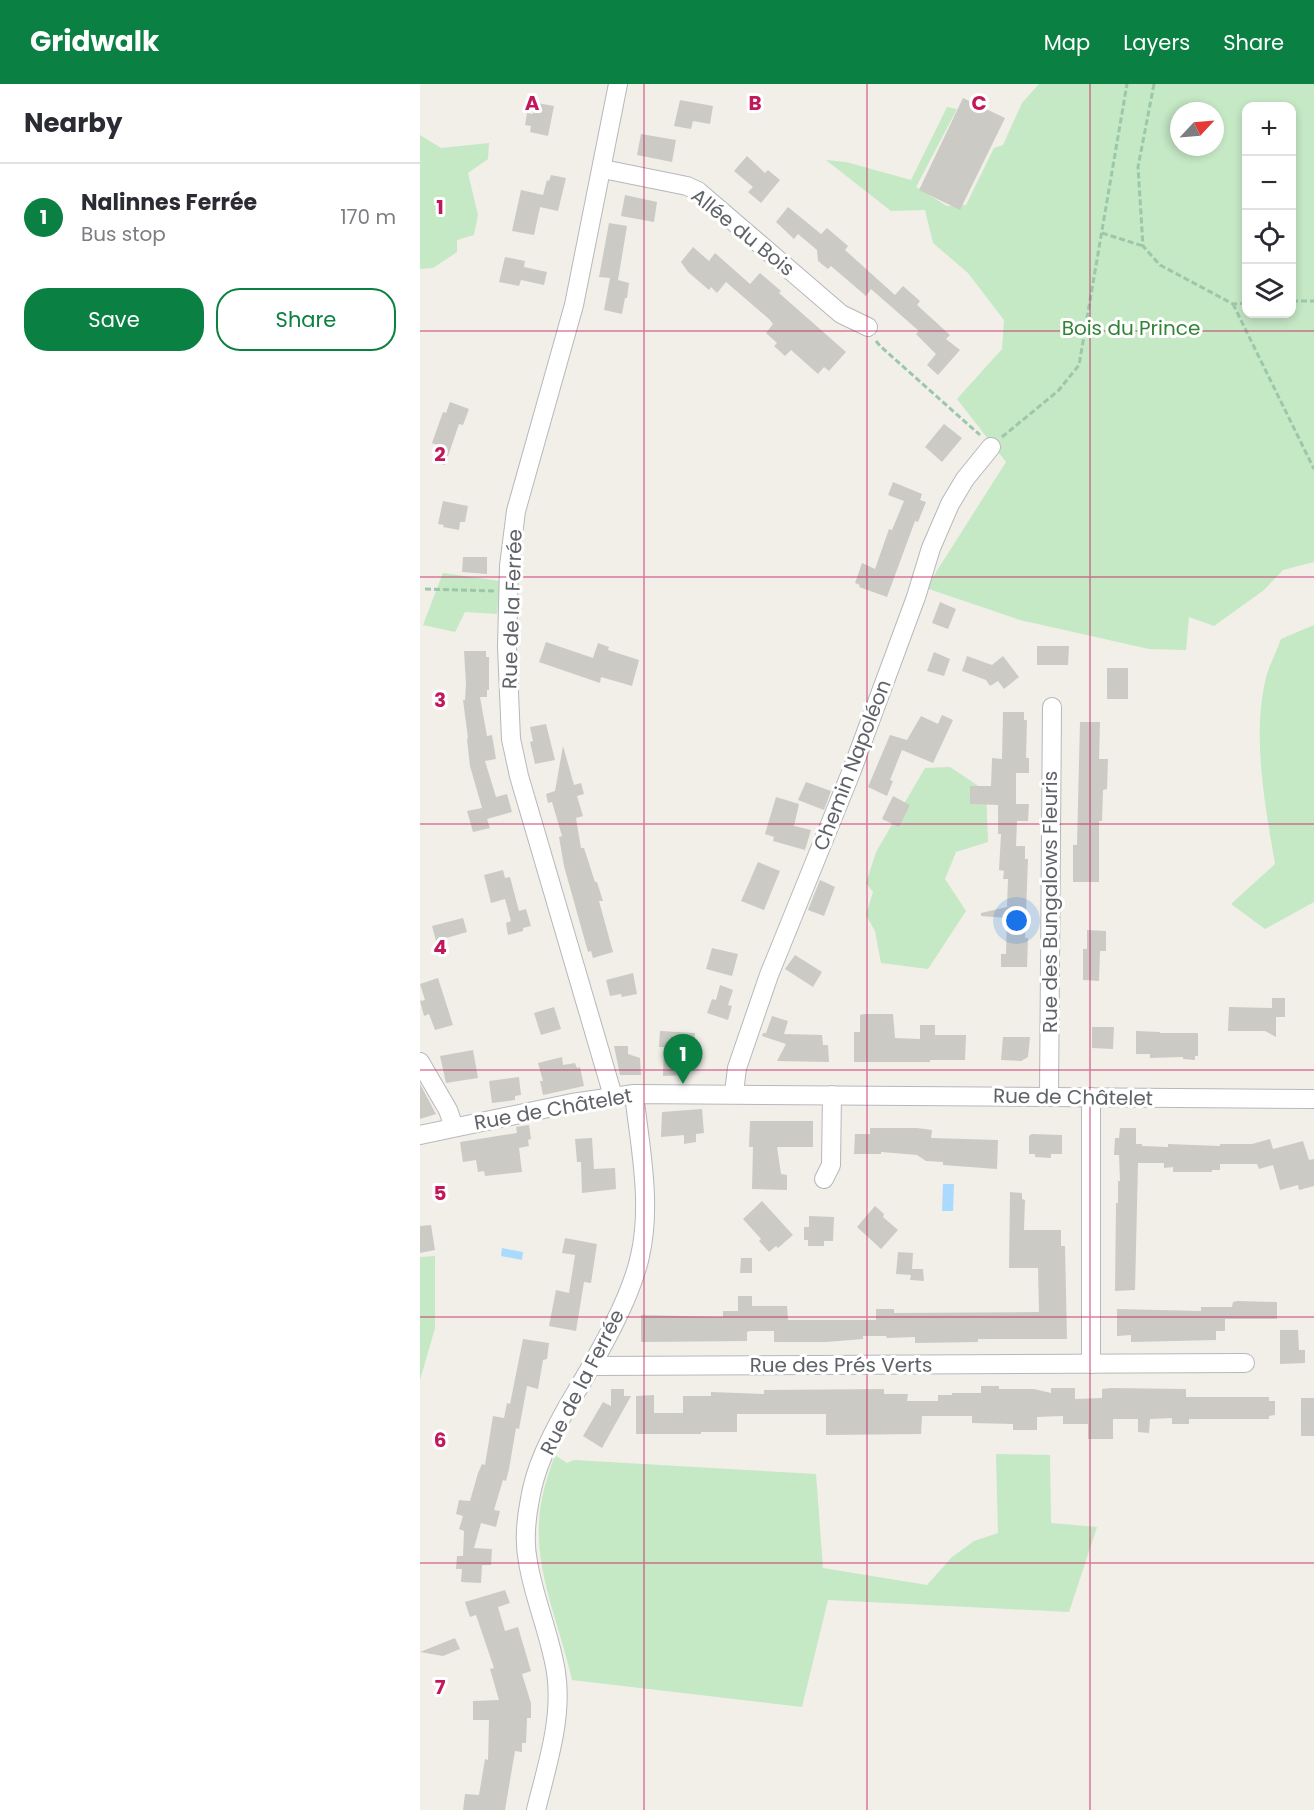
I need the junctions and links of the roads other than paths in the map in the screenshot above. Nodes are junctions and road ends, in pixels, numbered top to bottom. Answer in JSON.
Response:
{"nodes":[{"id":1,"x":618,"y":84,"type":"edge"},
{"id":2,"x":603,"y":169,"type":"junction"},
{"id":3,"x":868,"y":327,"type":"road end"},
{"id":4,"x":991,"y":447,"type":"road end"},
{"id":5,"x":1052,"y":707,"type":"dead end"},
{"id":6,"x":420,"y":1062,"type":"edge"},
{"id":7,"x":634,"y":1094,"type":"junction"},
{"id":8,"x":734,"y":1094,"type":"junction"},
{"id":9,"x":832,"y":1095,"type":"junction"},
{"id":10,"x":613,"y":1096,"type":"junction"},
{"id":11,"x":1049,"y":1096,"type":"junction"},
{"id":12,"x":1091,"y":1097,"type":"junction"},
{"id":13,"x":1314,"y":1099,"type":"edge"},
{"id":14,"x":454,"y":1127,"type":"junction"},
{"id":15,"x":420,"y":1135,"type":"edge"},
{"id":16,"x":824,"y":1179,"type":"dead end"},
{"id":17,"x":1245,"y":1363,"type":"dead end"},
{"id":18,"x":1091,"y":1364,"type":"junction"},
{"id":19,"x":591,"y":1366,"type":"junction"},
{"id":20,"x":536,"y":1810,"type":"edge"}],
"edges":[{"from":1,"to":2,"type":"street","name":"Rue de la Ferrée"},
{"from":2,"to":3,"type":"street","name":"Allée du Bois"},
{"from":2,"to":10,"type":"street","name":"Rue de la Ferrée"},
{"from":4,"to":8,"type":"street","name":"Chemin Napoléon"},
{"from":5,"to":11,"type":"street","name":"Rue des Bungalows Fleuris"},
{"from":6,"to":14,"type":"street","name":"Rue de Châtelet"},
{"from":7,"to":8,"type":"street","name":"Rue de Châtelet"},
{"from":7,"to":10,"type":"street","name":"Rue de Châtelet"},
{"from":7,"to":19,"type":"street","name":"Rue de la Ferrée"},
{"from":8,"to":9,"type":"street","name":"Rue de Châtelet"},
{"from":9,"to":11,"type":"street","name":"Rue de Châtelet"},
{"from":9,"to":16,"type":"street"},
{"from":10,"to":14,"type":"street","name":"Rue de Châtelet"},
{"from":11,"to":12,"type":"street","name":"Rue de Châtelet"},
{"from":12,"to":13,"type":"street","name":"Rue de Châtelet"},
{"from":12,"to":18,"type":"street"},
{"from":14,"to":15,"type":"street","name":"Rue de Châtelet"},
{"from":17,"to":18,"type":"street","name":"Rue des Prés Verts"},
{"from":18,"to":19,"type":"street","name":"Rue des Prés Verts"},
{"from":19,"to":20,"type":"street","name":"Rue de la Ferrée"}]}
